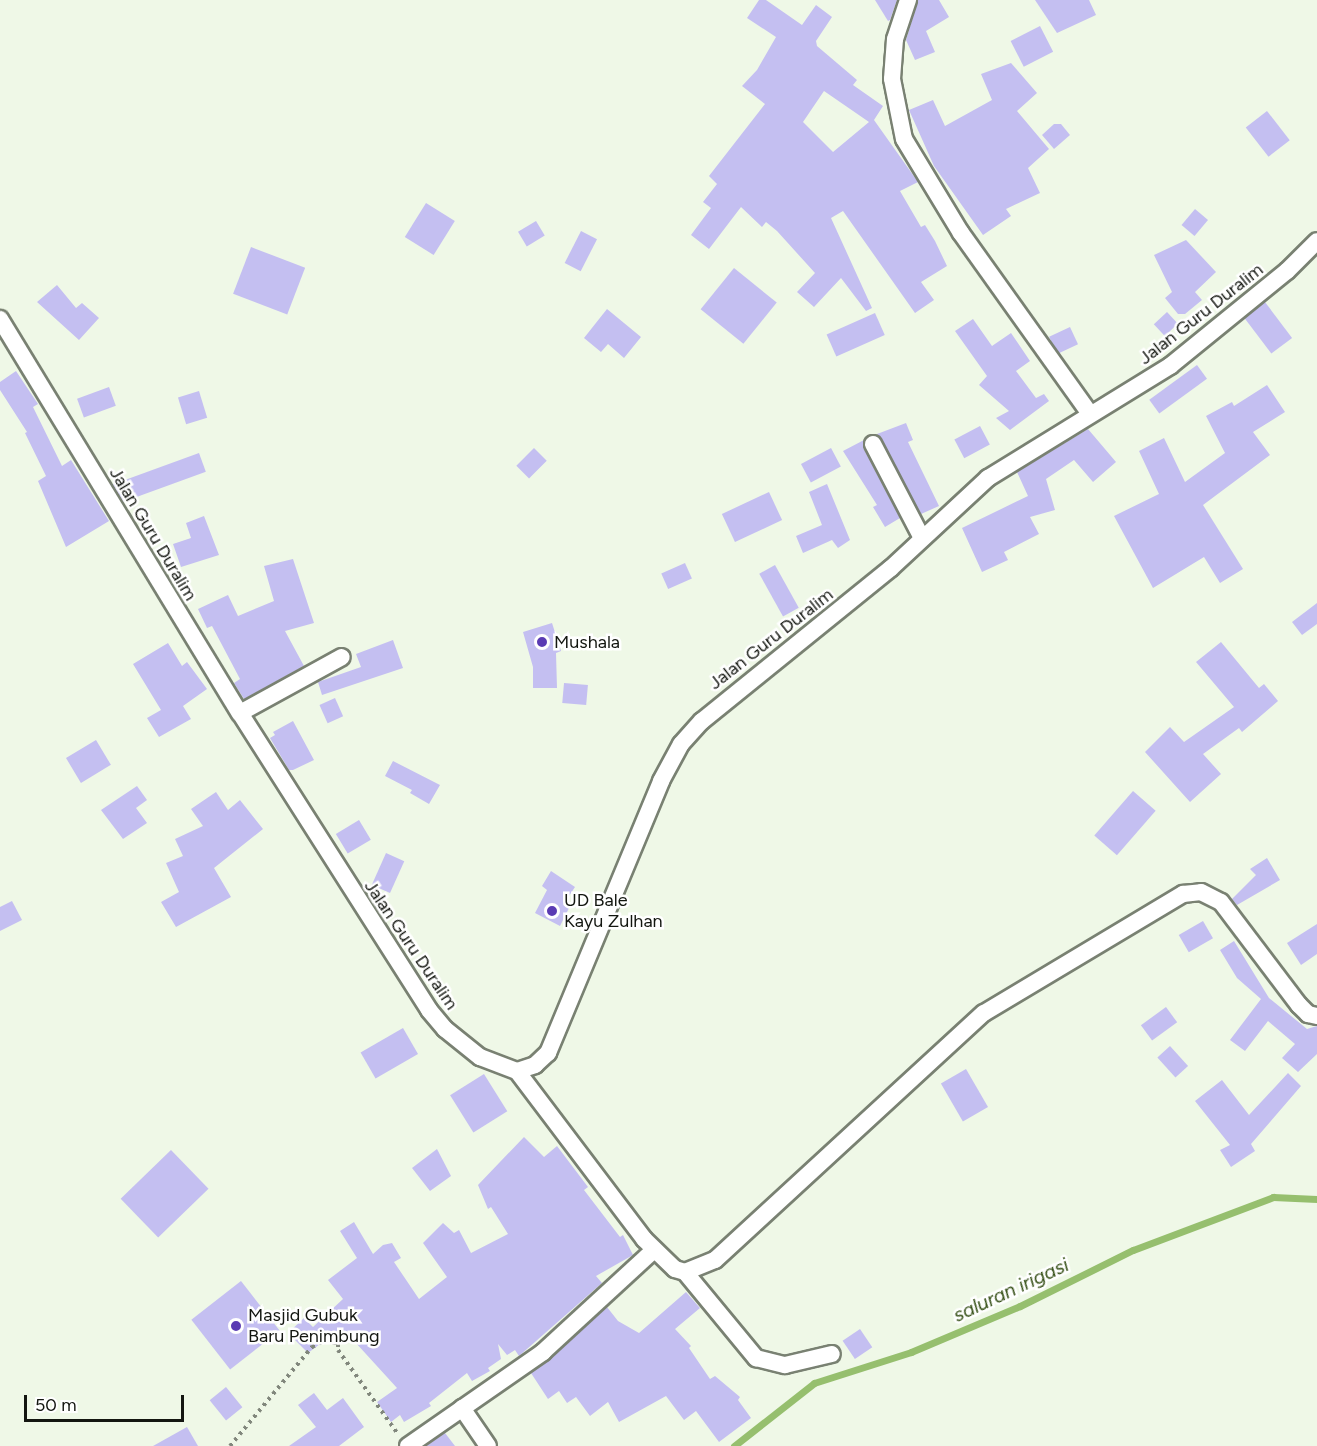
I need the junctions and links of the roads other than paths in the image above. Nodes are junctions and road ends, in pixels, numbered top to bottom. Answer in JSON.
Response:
{"nodes":[{"id":1,"x":908,"y":0,"type":"edge"},
{"id":2,"x":1317,"y":241,"type":"edge"},
{"id":3,"x":0,"y":319,"type":"edge"},
{"id":4,"x":1090,"y":414,"type":"junction"},
{"id":5,"x":873,"y":444,"type":"dead end"},
{"id":6,"x":922,"y":538,"type":"junction"},
{"id":7,"x":342,"y":657,"type":"dead end"},
{"id":8,"x":240,"y":713,"type":"junction"},
{"id":9,"x":1317,"y":1016,"type":"edge"},
{"id":10,"x":517,"y":1071,"type":"junction"},
{"id":11,"x":654,"y":1250,"type":"junction"},
{"id":12,"x":685,"y":1272,"type":"junction"},
{"id":13,"x":832,"y":1354,"type":"dead end"},
{"id":14,"x":462,"y":1408,"type":"junction"},
{"id":15,"x":404,"y":1441,"type":"edge"},
{"id":16,"x":488,"y":1446,"type":"edge"}],
"edges":[{"from":1,"to":4,"type":"street"},
{"from":2,"to":4,"type":"street","name":"Jalan Guru Duralim"},
{"from":3,"to":8,"type":"street","name":"Jalan Guru Duralim"},
{"from":4,"to":6,"type":"street","name":"Jalan Guru Duralim"},
{"from":5,"to":6,"type":"street"},
{"from":6,"to":10,"type":"street","name":"Jalan Guru Duralim"},
{"from":7,"to":8,"type":"street"},
{"from":8,"to":10,"type":"street","name":"Jalan Guru Duralim"},
{"from":9,"to":12,"type":"street"},
{"from":10,"to":11,"type":"street"},
{"from":11,"to":12,"type":"street"},
{"from":11,"to":14,"type":"street"},
{"from":12,"to":13,"type":"street"},
{"from":14,"to":15,"type":"street"},
{"from":14,"to":16,"type":"street"}]}
